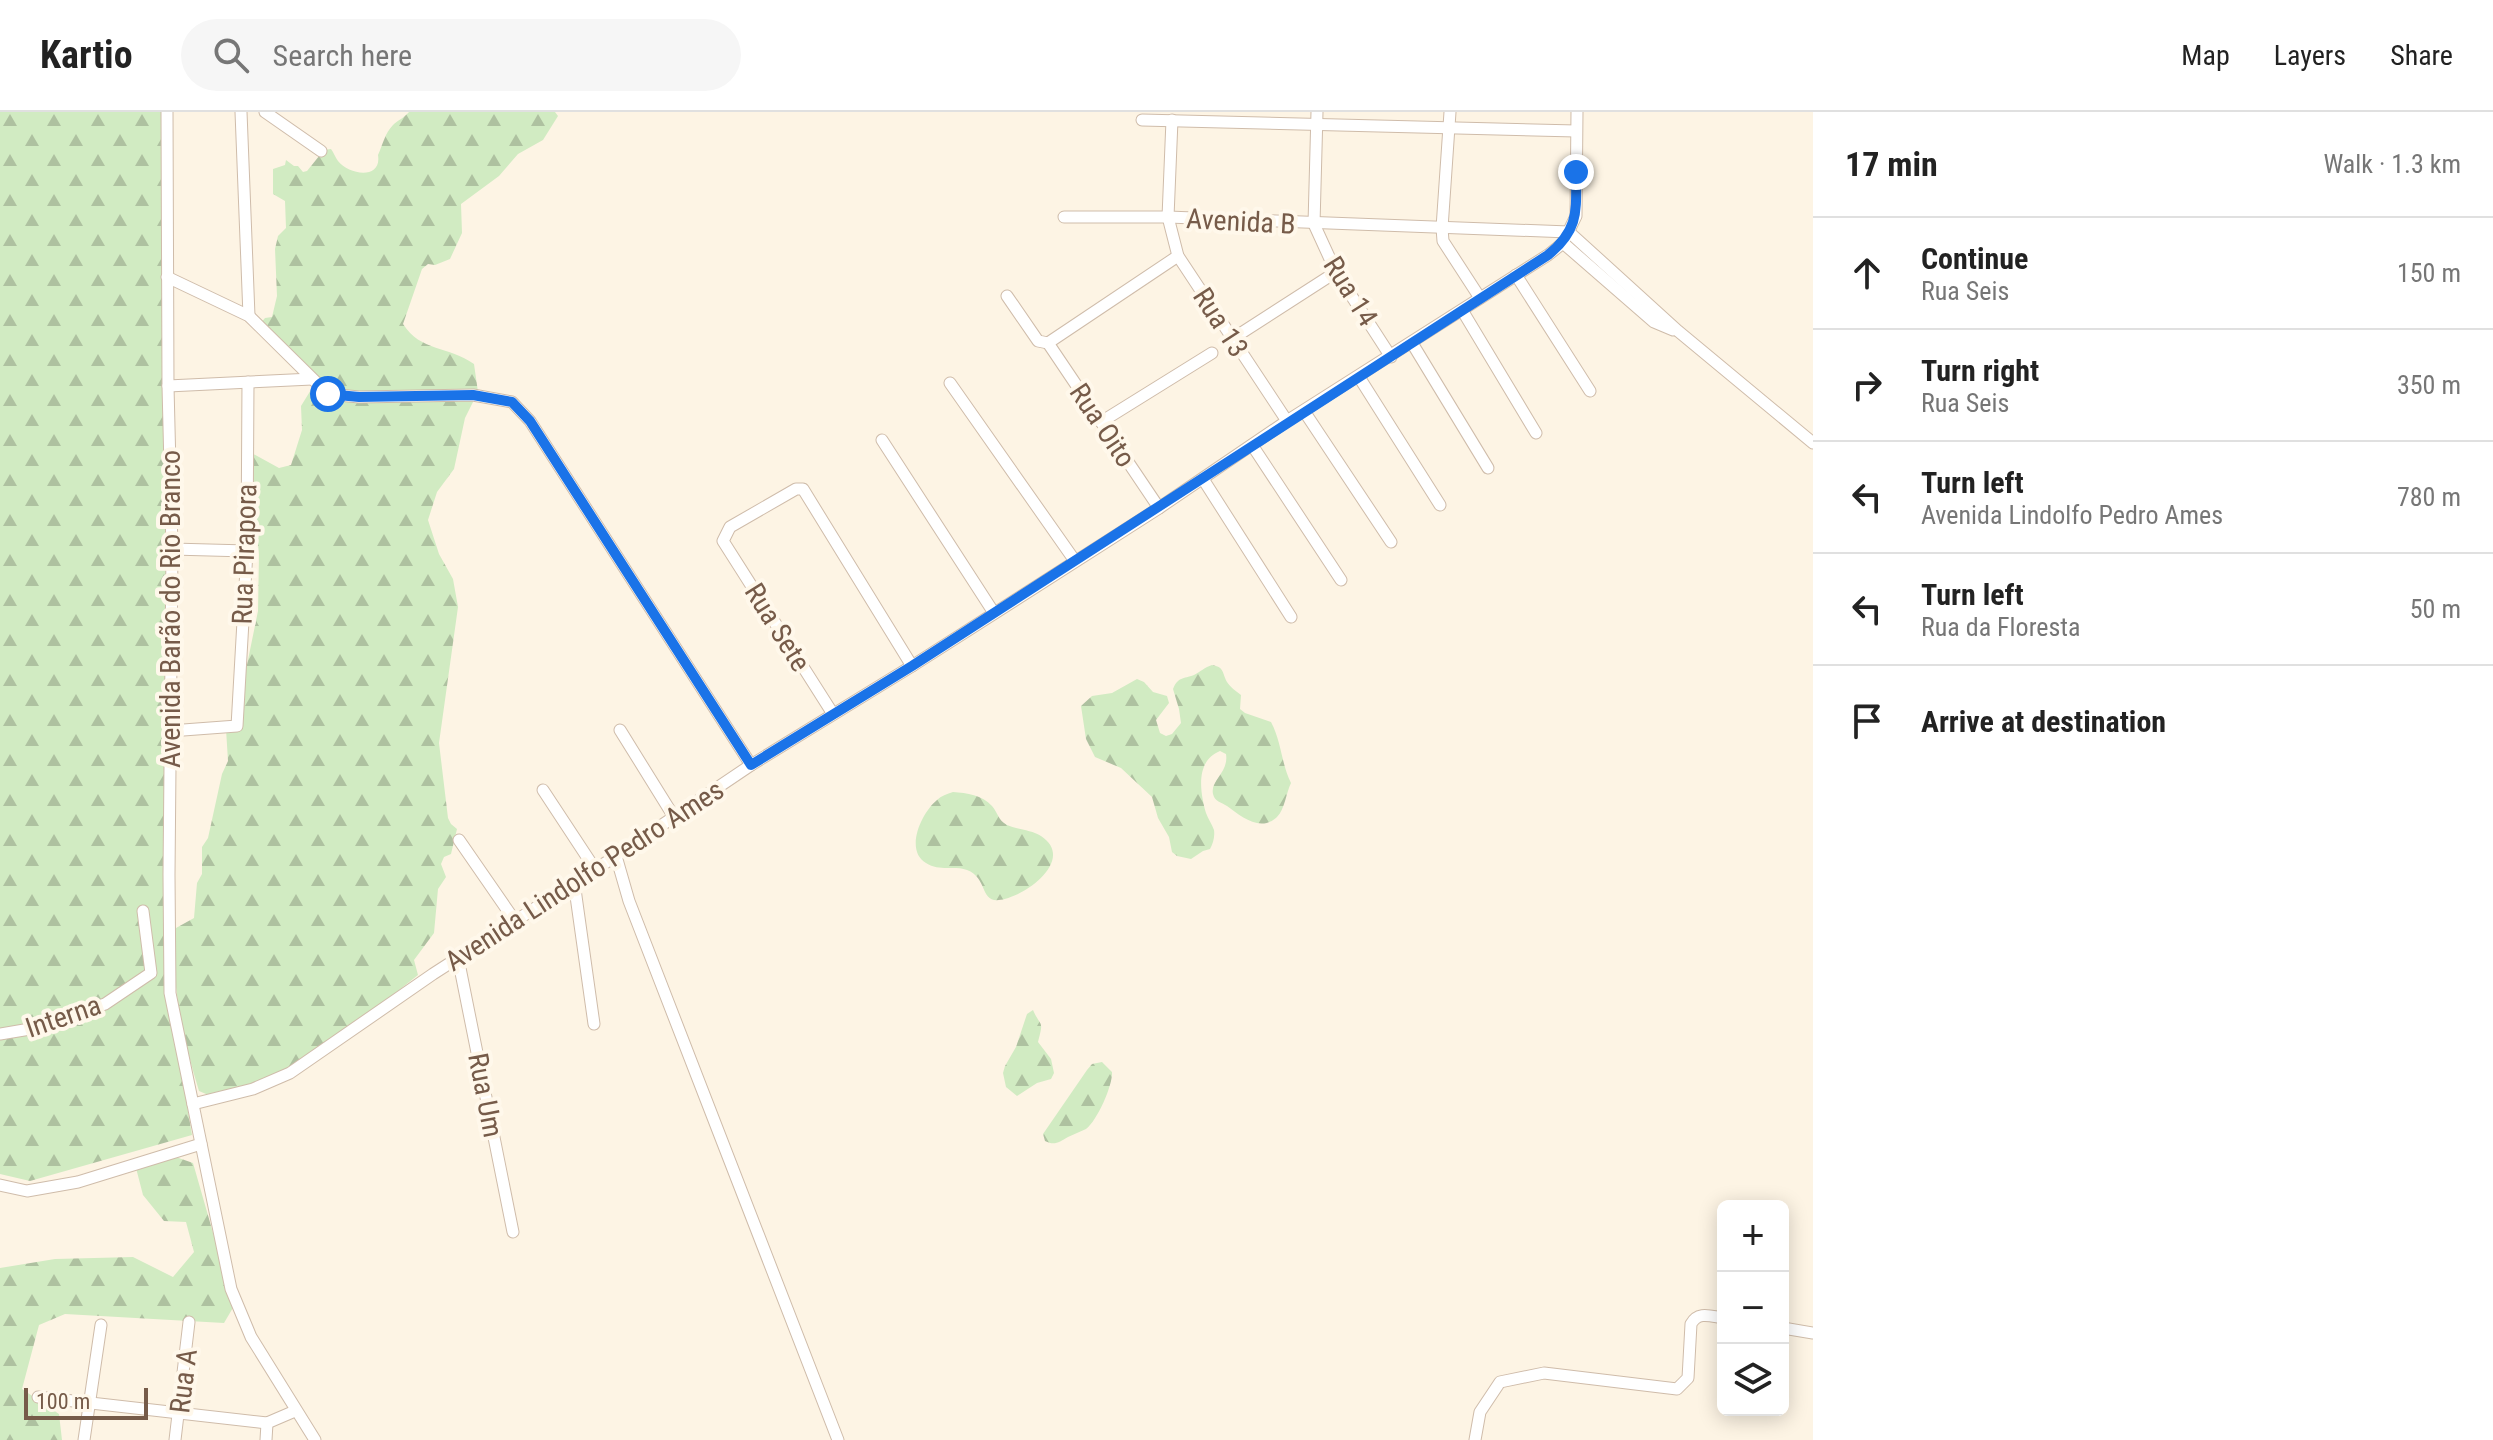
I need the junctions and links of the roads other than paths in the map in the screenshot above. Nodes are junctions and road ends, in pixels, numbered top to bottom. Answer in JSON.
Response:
{"nodes":[{"id":1,"x":167,"y":112,"type":"edge"},
{"id":2,"x":241,"y":112,"type":"edge"},
{"id":3,"x":265,"y":112,"type":"edge"},
{"id":4,"x":1317,"y":112,"type":"edge"},
{"id":5,"x":1450,"y":112,"type":"edge"},
{"id":6,"x":1577,"y":112,"type":"edge"},
{"id":7,"x":1142,"y":120,"type":"dead end"},
{"id":8,"x":1172,"y":120,"type":"junction"},
{"id":9,"x":1317,"y":125,"type":"junction"},
{"id":10,"x":1449,"y":129,"type":"junction"},
{"id":11,"x":1576,"y":131,"type":"junction"},
{"id":12,"x":321,"y":151,"type":"dead end"},
{"id":13,"x":1064,"y":217,"type":"dead end"},
{"id":14,"x":1168,"y":217,"type":"junction"},
{"id":15,"x":1314,"y":224,"type":"junction"},
{"id":16,"x":1442,"y":228,"type":"junction"},
{"id":17,"x":1566,"y":238,"type":"junction"},
{"id":18,"x":1178,"y":256,"type":"junction"},
{"id":19,"x":1336,"y":272,"type":"junction"},
{"id":20,"x":1516,"y":275,"type":"junction"},
{"id":21,"x":167,"y":277,"type":"junction"},
{"id":22,"x":1007,"y":296,"type":"dead end"},
{"id":23,"x":1480,"y":298,"type":"junction"},
{"id":24,"x":1462,"y":310,"type":"junction"},
{"id":25,"x":249,"y":316,"type":"junction"},
{"id":26,"x":1232,"y":339,"type":"junction"},
{"id":27,"x":1048,"y":343,"type":"junction"},
{"id":28,"x":1412,"y":343,"type":"junction"},
{"id":29,"x":1212,"y":353,"type":"dead end"},
{"id":30,"x":1391,"y":357,"type":"junction"},
{"id":31,"x":1359,"y":377,"type":"junction"},
{"id":32,"x":312,"y":379,"type":"junction"},
{"id":33,"x":248,"y":382,"type":"junction"},
{"id":34,"x":950,"y":383,"type":"dead end"},
{"id":35,"x":168,"y":386,"type":"junction"},
{"id":36,"x":1590,"y":391,"type":"dead end"},
{"id":37,"x":1304,"y":411,"type":"junction"},
{"id":38,"x":1287,"y":421,"type":"junction"},
{"id":39,"x":1101,"y":422,"type":"junction"},
{"id":40,"x":1536,"y":433,"type":"dead end"},
{"id":41,"x":882,"y":440,"type":"dead end"},
{"id":42,"x":1813,"y":443,"type":"edge"},
{"id":43,"x":1252,"y":445,"type":"junction"},
{"id":44,"x":1488,"y":468,"type":"dead end"},
{"id":45,"x":1203,"y":479,"type":"junction"},
{"id":46,"x":1440,"y":505,"type":"dead end"},
{"id":47,"x":1159,"y":508,"type":"junction"},
{"id":48,"x":1391,"y":542,"type":"dead end"},
{"id":49,"x":172,"y":549,"type":"junction"},
{"id":50,"x":247,"y":551,"type":"junction"},
{"id":51,"x":1075,"y":561,"type":"junction"},
{"id":52,"x":1341,"y":580,"type":"dead end"},
{"id":53,"x":994,"y":613,"type":"junction"},
{"id":54,"x":1291,"y":617,"type":"dead end"},
{"id":55,"x":912,"y":666,"type":"junction"},
{"id":56,"x":833,"y":714,"type":"junction"},
{"id":57,"x":620,"y":730,"type":"dead end"},
{"id":58,"x":170,"y":731,"type":"junction"},
{"id":59,"x":751,"y":765,"type":"junction"},
{"id":60,"x":543,"y":790,"type":"dead end"},
{"id":61,"x":674,"y":817,"type":"junction"},
{"id":62,"x":459,"y":840,"type":"dead end"},
{"id":63,"x":616,"y":856,"type":"junction"},
{"id":64,"x":595,"y":869,"type":"junction"},
{"id":65,"x":574,"y":882,"type":"junction"},
{"id":66,"x":143,"y":911,"type":"dead end"},
{"id":67,"x":515,"y":921,"type":"junction"},
{"id":68,"x":458,"y":958,"type":"junction"},
{"id":69,"x":594,"y":1024,"type":"dead end"},
{"id":70,"x":0,"y":1034,"type":"edge"},
{"id":71,"x":193,"y":1104,"type":"junction"},
{"id":72,"x":201,"y":1144,"type":"junction"},
{"id":73,"x":0,"y":1185,"type":"edge"},
{"id":74,"x":513,"y":1232,"type":"dead end"},
{"id":75,"x":1717,"y":1317,"type":"edge"},
{"id":76,"x":189,"y":1322,"type":"dead end"},
{"id":77,"x":101,"y":1325,"type":"dead end"},
{"id":78,"x":1789,"y":1329,"type":"edge"},
{"id":79,"x":1813,"y":1333,"type":"edge"},
{"id":80,"x":38,"y":1397,"type":"dead end"},
{"id":81,"x":90,"y":1403,"type":"junction"},
{"id":82,"x":295,"y":1411,"type":"junction"},
{"id":83,"x":179,"y":1412,"type":"junction"},
{"id":84,"x":267,"y":1423,"type":"junction"},
{"id":85,"x":84,"y":1440,"type":"edge"},
{"id":86,"x":175,"y":1440,"type":"edge"},
{"id":87,"x":266,"y":1440,"type":"edge"},
{"id":88,"x":315,"y":1440,"type":"edge"},
{"id":89,"x":838,"y":1440,"type":"edge"},
{"id":90,"x":1475,"y":1440,"type":"edge"}],
"edges":[{"from":1,"to":21,"type":"street","name":"Avenida Barão do Rio Branco"},
{"from":2,"to":25,"type":"street"},
{"from":3,"to":12,"type":"street"},
{"from":4,"to":9,"type":"street"},
{"from":5,"to":10,"type":"street"},
{"from":6,"to":11,"type":"street"},
{"from":7,"to":8,"type":"street"},
{"from":8,"to":9,"type":"street"},
{"from":8,"to":14,"type":"street","name":"Rua 13"},
{"from":9,"to":10,"type":"street"},
{"from":9,"to":15,"type":"street"},
{"from":10,"to":11,"type":"street"},
{"from":10,"to":16,"type":"street"},
{"from":11,"to":17,"type":"street"},
{"from":13,"to":14,"type":"street"},
{"from":14,"to":15,"type":"street","name":"Avenida B"},
{"from":14,"to":18,"type":"street","name":"Rua 13"},
{"from":15,"to":16,"type":"street","name":"Avenida B"},
{"from":15,"to":19,"type":"street","name":"Rua 14"},
{"from":16,"to":17,"type":"street","name":"Avenida B"},
{"from":16,"to":23,"type":"street"},
{"from":17,"to":20,"type":"street","name":"Avenida Lindolfo Pedro Ames"},
{"from":17,"to":42,"type":"street"},
{"from":18,"to":26,"type":"street","name":"Rua 13"},
{"from":18,"to":27,"type":"street"},
{"from":19,"to":26,"type":"street"},
{"from":19,"to":30,"type":"street","name":"Rua 14"},
{"from":20,"to":23,"type":"street","name":"Avenida Lindolfo Pedro Ames"},
{"from":20,"to":36,"type":"street"},
{"from":21,"to":25,"type":"street"},
{"from":21,"to":35,"type":"street","name":"Avenida Barão do Rio Branco"},
{"from":22,"to":27,"type":"street","name":"Rua Oito"},
{"from":23,"to":24,"type":"street","name":"Avenida Lindolfo Pedro Ames"},
{"from":24,"to":28,"type":"street","name":"Avenida Lindolfo Pedro Ames"},
{"from":24,"to":40,"type":"street"},
{"from":25,"to":32,"type":"street"},
{"from":26,"to":38,"type":"street","name":"Rua 13"},
{"from":27,"to":39,"type":"street","name":"Rua Oito"},
{"from":28,"to":30,"type":"street","name":"Avenida Lindolfo Pedro Ames"},
{"from":28,"to":44,"type":"street"},
{"from":29,"to":39,"type":"street"},
{"from":30,"to":31,"type":"street","name":"Avenida Lindolfo Pedro Ames"},
{"from":31,"to":37,"type":"street","name":"Avenida Lindolfo Pedro Ames"},
{"from":31,"to":46,"type":"street"},
{"from":32,"to":33,"type":"street"},
{"from":32,"to":59,"type":"street"},
{"from":33,"to":35,"type":"street"},
{"from":33,"to":50,"type":"street","name":"Rua Pirapora"},
{"from":34,"to":51,"type":"street"},
{"from":35,"to":49,"type":"street","name":"Avenida Barão do Rio Branco"},
{"from":37,"to":38,"type":"street","name":"Avenida Lindolfo Pedro Ames"},
{"from":37,"to":48,"type":"street"},
{"from":38,"to":43,"type":"street","name":"Avenida Lindolfo Pedro Ames"},
{"from":39,"to":47,"type":"street","name":"Rua Oito"},
{"from":41,"to":53,"type":"street"},
{"from":43,"to":45,"type":"street","name":"Avenida Lindolfo Pedro Ames"},
{"from":43,"to":52,"type":"street"},
{"from":45,"to":47,"type":"street","name":"Avenida Lindolfo Pedro Ames"},
{"from":45,"to":54,"type":"street"},
{"from":47,"to":51,"type":"street","name":"Avenida Lindolfo Pedro Ames"},
{"from":49,"to":50,"type":"street"},
{"from":49,"to":58,"type":"street","name":"Avenida Barão do Rio Branco"},
{"from":50,"to":58,"type":"street","name":"Rua Pirapora"},
{"from":51,"to":53,"type":"street","name":"Avenida Lindolfo Pedro Ames"},
{"from":53,"to":55,"type":"street","name":"Avenida Lindolfo Pedro Ames"},
{"from":55,"to":56,"type":"street","name":"Avenida Lindolfo Pedro Ames"},
{"from":55,"to":56,"type":"street","name":"Rua Sete"},
{"from":56,"to":59,"type":"street","name":"Avenida Lindolfo Pedro Ames"},
{"from":57,"to":61,"type":"street"},
{"from":58,"to":71,"type":"street","name":"Avenida Barão do Rio Branco"},
{"from":59,"to":61,"type":"street","name":"Avenida Lindolfo Pedro Ames"},
{"from":60,"to":64,"type":"street"},
{"from":61,"to":63,"type":"street","name":"Avenida Lindolfo Pedro Ames"},
{"from":62,"to":67,"type":"street"},
{"from":63,"to":64,"type":"street","name":"Avenida Lindolfo Pedro Ames"},
{"from":63,"to":89,"type":"street"},
{"from":64,"to":65,"type":"street","name":"Avenida Lindolfo Pedro Ames"},
{"from":65,"to":67,"type":"street","name":"Avenida Lindolfo Pedro Ames"},
{"from":65,"to":69,"type":"street"},
{"from":66,"to":70,"type":"street","name":"Interna"},
{"from":67,"to":68,"type":"street","name":"Avenida Lindolfo Pedro Ames"},
{"from":68,"to":71,"type":"street","name":"Avenida Lindolfo Pedro Ames"},
{"from":68,"to":74,"type":"street","name":"Rua Um"},
{"from":71,"to":72,"type":"street","name":"Avenida Barão do Rio Branco"},
{"from":72,"to":73,"type":"street"},
{"from":72,"to":82,"type":"street","name":"Avenida Barão do Rio Branco"},
{"from":75,"to":90,"type":"street"},
{"from":76,"to":83,"type":"street","name":"Rua A"},
{"from":77,"to":81,"type":"street"},
{"from":78,"to":79,"type":"street"},
{"from":80,"to":81,"type":"street"},
{"from":81,"to":83,"type":"street"},
{"from":81,"to":85,"type":"street"},
{"from":82,"to":84,"type":"street"},
{"from":82,"to":88,"type":"street","name":"Avenida Barão do Rio Branco"},
{"from":83,"to":84,"type":"street"},
{"from":83,"to":86,"type":"street","name":"Rua A"},
{"from":84,"to":87,"type":"street"}]}
